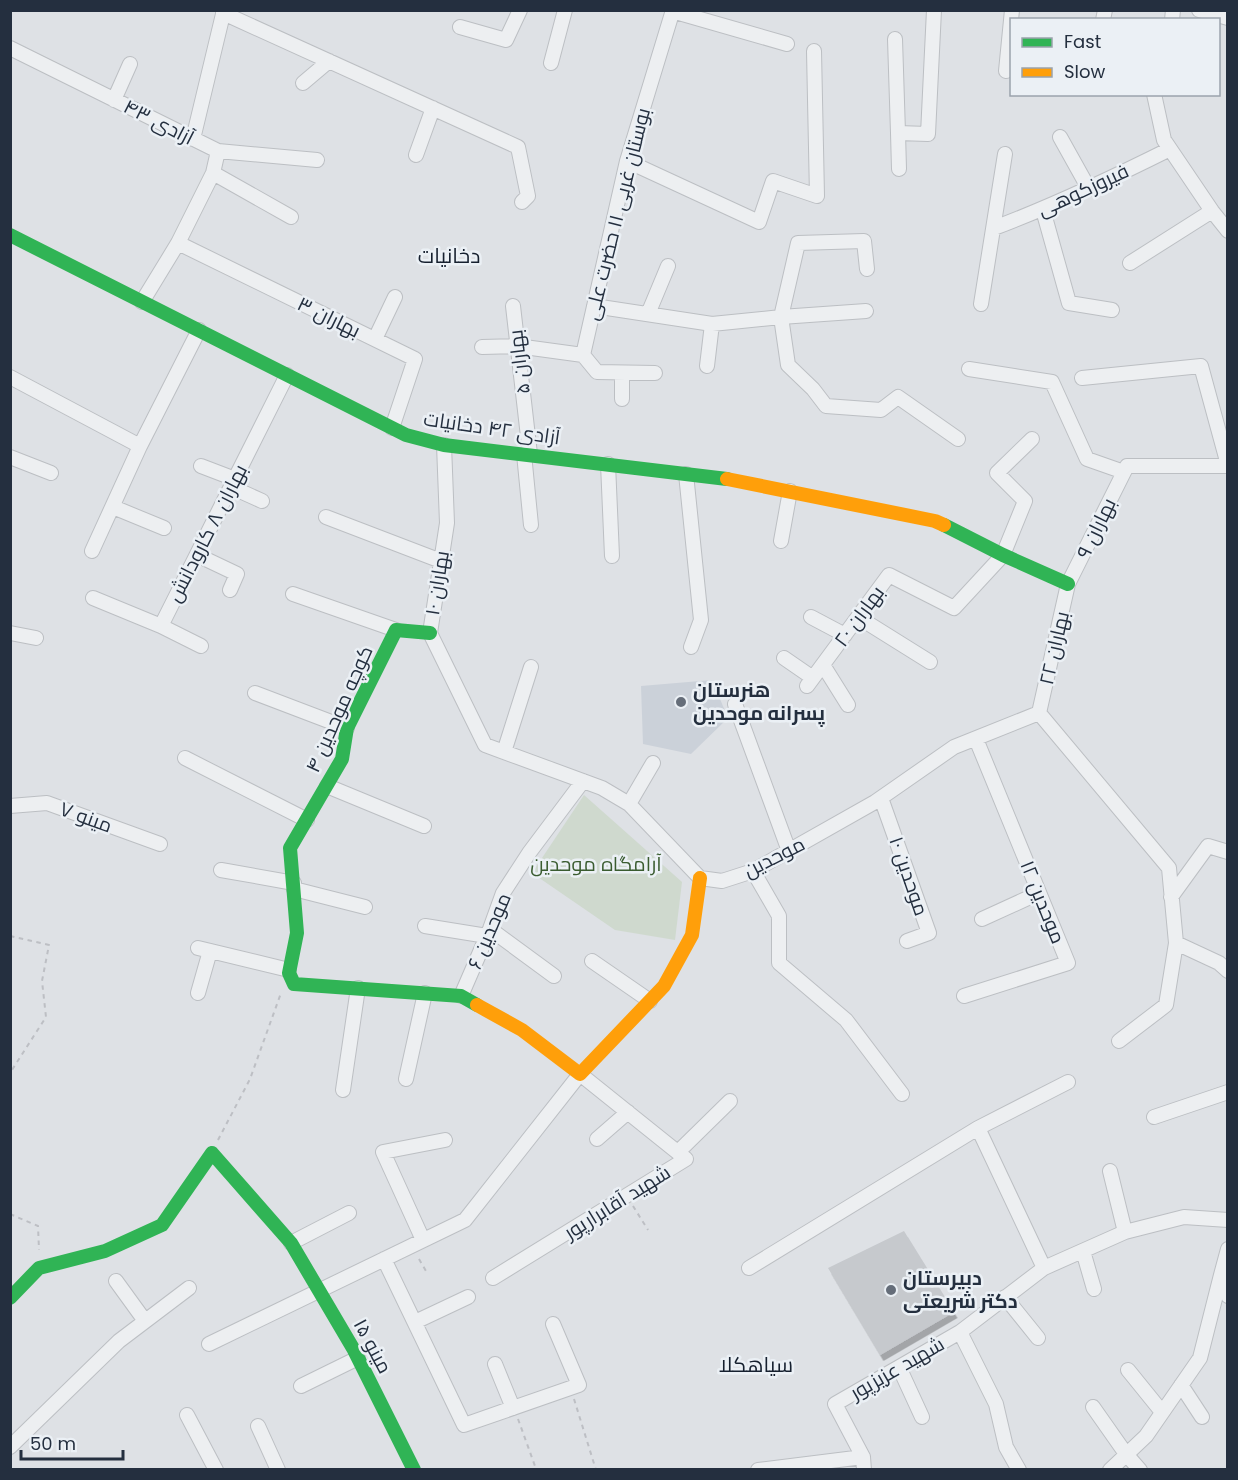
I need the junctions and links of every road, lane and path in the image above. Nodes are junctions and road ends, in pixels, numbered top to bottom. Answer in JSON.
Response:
{"nodes":[{"id":1,"x":520,"y":10,"type":"edge"},
{"id":2,"x":934,"y":10,"type":"edge"},
{"id":3,"x":1198,"y":10,"type":"edge"},
{"id":4,"x":564,"y":11,"type":"edge"},
{"id":5,"x":673,"y":11,"type":"edge"},
{"id":6,"x":224,"y":12,"type":"edge"},
{"id":7,"x":1227,"y":18,"type":"edge"},
{"id":8,"x":460,"y":27,"type":"dead end"},
{"id":9,"x":1010,"y":31,"type":"edge"},
{"id":10,"x":895,"y":39,"type":"dead end"},
{"id":11,"x":787,"y":44,"type":"dead end"},
{"id":12,"x":10,"y":48,"type":"edge"},
{"id":13,"x":814,"y":51,"type":"dead end"},
{"id":14,"x":329,"y":61,"type":"junction"},
{"id":15,"x":551,"y":63,"type":"dead end"},
{"id":16,"x":130,"y":64,"type":"dead end"},
{"id":17,"x":1006,"y":72,"type":"dead end"},
{"id":18,"x":303,"y":83,"type":"dead end"},
{"id":19,"x":1154,"y":96,"type":"edge"},
{"id":20,"x":114,"y":100,"type":"junction"},
{"id":21,"x":433,"y":108,"type":"junction"},
{"id":22,"x":898,"y":133,"type":"junction"},
{"id":23,"x":1060,"y":137,"type":"dead end"},
{"id":24,"x":193,"y":139,"type":"junction"},
{"id":25,"x":1170,"y":149,"type":"junction"},
{"id":26,"x":218,"y":151,"type":"junction"},
{"id":27,"x":1005,"y":154,"type":"dead end"},
{"id":28,"x":416,"y":155,"type":"dead end"},
{"id":29,"x":316,"y":160,"type":"dead end"},
{"id":30,"x":627,"y":161,"type":"junction"},
{"id":31,"x":899,"y":169,"type":"dead end"},
{"id":32,"x":213,"y":173,"type":"junction"},
{"id":33,"x":1089,"y":189,"type":"junction"},
{"id":34,"x":522,"y":202,"type":"dead end"},
{"id":35,"x":1043,"y":210,"type":"junction"},
{"id":36,"x":1212,"y":212,"type":"junction"},
{"id":37,"x":291,"y":217,"type":"dead end"},
{"id":38,"x":994,"y":228,"type":"junction"},
{"id":39,"x":1227,"y":231,"type":"edge"},
{"id":40,"x":10,"y":235,"type":"edge"},
{"id":41,"x":178,"y":243,"type":"junction"},
{"id":42,"x":1131,"y":263,"type":"dead end"},
{"id":43,"x":668,"y":266,"type":"dead end"},
{"id":44,"x":867,"y":269,"type":"dead end"},
{"id":45,"x":395,"y":297,"type":"dead end"},
{"id":46,"x":142,"y":302,"type":"junction"},
{"id":47,"x":981,"y":304,"type":"dead end"},
{"id":48,"x":513,"y":306,"type":"dead end"},
{"id":49,"x":594,"y":306,"type":"junction"},
{"id":50,"x":1112,"y":310,"type":"dead end"},
{"id":51,"x":866,"y":311,"type":"dead end"},
{"id":52,"x":648,"y":314,"type":"junction"},
{"id":53,"x":781,"y":317,"type":"junction"},
{"id":54,"x":712,"y":324,"type":"junction"},
{"id":55,"x":199,"y":330,"type":"junction"},
{"id":56,"x":375,"y":339,"type":"junction"},
{"id":57,"x":518,"y":345,"type":"junction"},
{"id":58,"x":482,"y":347,"type":"dead end"},
{"id":59,"x":583,"y":355,"type":"junction"},
{"id":60,"x":707,"y":366,"type":"dead end"},
{"id":61,"x":969,"y":369,"type":"dead end"},
{"id":62,"x":622,"y":373,"type":"junction"},
{"id":63,"x":655,"y":373,"type":"dead end"},
{"id":64,"x":287,"y":375,"type":"junction"},
{"id":65,"x":10,"y":377,"type":"edge"},
{"id":66,"x":1082,"y":378,"type":"dead end"},
{"id":67,"x":622,"y":399,"type":"dead end"},
{"id":68,"x":392,"y":428,"type":"junction"},
{"id":69,"x":958,"y":439,"type":"dead end"},
{"id":70,"x":1032,"y":439,"type":"dead end"},
{"id":71,"x":444,"y":445,"type":"junction"},
{"id":72,"x":140,"y":446,"type":"junction"},
{"id":73,"x":527,"y":454,"type":"junction"},
{"id":74,"x":10,"y":457,"type":"edge"},
{"id":75,"x":608,"y":464,"type":"junction"},
{"id":76,"x":201,"y":466,"type":"dead end"},
{"id":77,"x":1227,"y":466,"type":"edge"},
{"id":78,"x":1124,"y":472,"type":"junction"},
{"id":79,"x":51,"y":473,"type":"dead end"},
{"id":80,"x":686,"y":474,"type":"junction"},
{"id":81,"x":233,"y":483,"type":"junction"},
{"id":82,"x":790,"y":491,"type":"junction"},
{"id":83,"x":262,"y":501,"type":"dead end"},
{"id":84,"x":113,"y":507,"type":"junction"},
{"id":85,"x":326,"y":517,"type":"dead end"},
{"id":86,"x":531,"y":525,"type":"dead end"},
{"id":87,"x":165,"y":528,"type":"dead end"},
{"id":88,"x":781,"y":541,"type":"dead end"},
{"id":89,"x":92,"y":551,"type":"dead end"},
{"id":90,"x":197,"y":555,"type":"junction"},
{"id":91,"x":1003,"y":555,"type":"junction"},
{"id":92,"x":612,"y":556,"type":"dead end"},
{"id":93,"x":441,"y":561,"type":"junction"},
{"id":94,"x":1068,"y":584,"type":"junction"},
{"id":95,"x":230,"y":590,"type":"dead end"},
{"id":96,"x":293,"y":594,"type":"dead end"},
{"id":97,"x":93,"y":598,"type":"dead end"},
{"id":98,"x":811,"y":617,"type":"dead end"},
{"id":99,"x":858,"y":617,"type":"junction"},
{"id":100,"x":161,"y":626,"type":"junction"},
{"id":101,"x":396,"y":630,"type":"junction"},
{"id":102,"x":10,"y":633,"type":"edge"},
{"id":103,"x":430,"y":633,"type":"junction"},
{"id":104,"x":845,"y":634,"type":"junction"},
{"id":105,"x":36,"y":638,"type":"dead end"},
{"id":106,"x":201,"y":646,"type":"dead end"},
{"id":107,"x":691,"y":647,"type":"dead end"},
{"id":108,"x":784,"y":657,"type":"dead end"},
{"id":109,"x":930,"y":662,"type":"dead end"},
{"id":110,"x":823,"y":665,"type":"junction"},
{"id":111,"x":531,"y":667,"type":"dead end"},
{"id":112,"x":255,"y":693,"type":"dead end"},
{"id":113,"x":735,"y":704,"type":"dead end"},
{"id":114,"x":848,"y":705,"type":"dead end"},
{"id":115,"x":1039,"y":713,"type":"junction"},
{"id":116,"x":347,"y":728,"type":"junction"},
{"id":117,"x":976,"y":740,"type":"junction"},
{"id":118,"x":504,"y":752,"type":"junction"},
{"id":119,"x":184,"y":758,"type":"dead end"},
{"id":120,"x":653,"y":763,"type":"dead end"},
{"id":121,"x":583,"y":781,"type":"junction"},
{"id":122,"x":327,"y":786,"type":"junction"},
{"id":123,"x":881,"y":798,"type":"junction"},
{"id":124,"x":629,"y":804,"type":"junction"},
{"id":125,"x":10,"y":806,"type":"edge"},
{"id":126,"x":307,"y":820,"type":"junction"},
{"id":127,"x":424,"y":826,"type":"dead end"},
{"id":128,"x":160,"y":844,"type":"dead end"},
{"id":129,"x":789,"y":851,"type":"junction"},
{"id":130,"x":1227,"y":852,"type":"edge"},
{"id":131,"x":221,"y":870,"type":"dead end"},
{"id":132,"x":753,"y":872,"type":"junction"},
{"id":133,"x":700,"y":878,"type":"junction"},
{"id":134,"x":294,"y":886,"type":"junction"},
{"id":135,"x":1040,"y":893,"type":"junction"},
{"id":136,"x":1172,"y":897,"type":"junction"},
{"id":137,"x":364,"y":907,"type":"dead end"},
{"id":138,"x":982,"y":919,"type":"dead end"},
{"id":139,"x":425,"y":926,"type":"dead end"},
{"id":140,"x":489,"y":933,"type":"junction"},
{"id":141,"x":10,"y":936,"type":"edge"},
{"id":142,"x":908,"y":941,"type":"dead end"},
{"id":143,"x":1176,"y":943,"type":"junction"},
{"id":144,"x":592,"y":961,"type":"dead end"},
{"id":145,"x":1227,"y":971,"type":"edge"},
{"id":146,"x":289,"y":972,"type":"junction"},
{"id":147,"x":554,"y":976,"type":"dead end"},
{"id":148,"x":358,"y":988,"type":"junction"},
{"id":149,"x":281,"y":992,"type":"dead end"},
{"id":150,"x":198,"y":993,"type":"dead end"},
{"id":151,"x":425,"y":993,"type":"junction"},
{"id":152,"x":461,"y":996,"type":"junction"},
{"id":153,"x":964,"y":996,"type":"dead end"},
{"id":154,"x":650,"y":1001,"type":"junction"},
{"id":155,"x":1119,"y":1041,"type":"dead end"},
{"id":156,"x":10,"y":1073,"type":"edge"},
{"id":157,"x":580,"y":1074,"type":"junction"},
{"id":158,"x":406,"y":1079,"type":"dead end"},
{"id":159,"x":1068,"y":1082,"type":"dead end"},
{"id":160,"x":343,"y":1090,"type":"dead end"},
{"id":161,"x":1227,"y":1092,"type":"edge"},
{"id":162,"x":902,"y":1094,"type":"dead end"},
{"id":163,"x":730,"y":1101,"type":"dead end"},
{"id":164,"x":628,"y":1112,"type":"junction"},
{"id":165,"x":1154,"y":1117,"type":"dead end"},
{"id":166,"x":978,"y":1128,"type":"junction"},
{"id":167,"x":597,"y":1139,"type":"dead end"},
{"id":168,"x":445,"y":1140,"type":"dead end"},
{"id":169,"x":678,"y":1152,"type":"junction"},
{"id":170,"x":212,"y":1153,"type":"junction"},
{"id":171,"x":1110,"y":1171,"type":"dead end"},
{"id":172,"x":626,"y":1196,"type":"junction"},
{"id":173,"x":349,"y":1213,"type":"dead end"},
{"id":174,"x":10,"y":1214,"type":"edge"},
{"id":175,"x":1227,"y":1220,"type":"edge"},
{"id":176,"x":648,"y":1230,"type":"dead end"},
{"id":177,"x":1125,"y":1232,"type":"junction"},
{"id":178,"x":423,"y":1240,"type":"junction"},
{"id":179,"x":291,"y":1243,"type":"junction"},
{"id":180,"x":1227,"y":1249,"type":"edge"},
{"id":181,"x":1083,"y":1251,"type":"junction"},
{"id":182,"x":384,"y":1259,"type":"junction"},
{"id":183,"x":39,"y":1268,"type":"junction"},
{"id":184,"x":749,"y":1268,"type":"dead end"},
{"id":185,"x":1044,"y":1268,"type":"junction"},
{"id":186,"x":1224,"y":1275,"type":"edge"},
{"id":187,"x":493,"y":1278,"type":"dead end"},
{"id":188,"x":116,"y":1281,"type":"dead end"},
{"id":189,"x":189,"y":1288,"type":"dead end"},
{"id":190,"x":1094,"y":1289,"type":"dead end"},
{"id":191,"x":320,"y":1290,"type":"junction"},
{"id":192,"x":1227,"y":1296,"type":"edge"},
{"id":193,"x":468,"y":1297,"type":"dead end"},
{"id":194,"x":1005,"y":1297,"type":"junction"},
{"id":195,"x":10,"y":1298,"type":"edge"},
{"id":196,"x":145,"y":1321,"type":"junction"},
{"id":197,"x":415,"y":1322,"type":"junction"},
{"id":198,"x":553,"y":1324,"type":"dead end"},
{"id":199,"x":960,"y":1332,"type":"junction"},
{"id":200,"x":1038,"y":1338,"type":"dead end"},
{"id":201,"x":209,"y":1344,"type":"dead end"},
{"id":202,"x":358,"y":1358,"type":"junction"},
{"id":203,"x":495,"y":1364,"type":"dead end"},
{"id":204,"x":899,"y":1367,"type":"junction"},
{"id":205,"x":1128,"y":1370,"type":"dead end"},
{"id":206,"x":1181,"y":1385,"type":"junction"},
{"id":207,"x":301,"y":1386,"type":"dead end"},
{"id":208,"x":570,"y":1388,"type":"junction"},
{"id":209,"x":1093,"y":1407,"type":"dead end"},
{"id":210,"x":513,"y":1408,"type":"junction"},
{"id":211,"x":1162,"y":1412,"type":"junction"},
{"id":212,"x":188,"y":1415,"type":"dead end"},
{"id":213,"x":922,"y":1417,"type":"dead end"},
{"id":214,"x":1202,"y":1417,"type":"dead end"},
{"id":215,"x":258,"y":1426,"type":"dead end"},
{"id":216,"x":10,"y":1448,"type":"edge"},
{"id":217,"x":1126,"y":1454,"type":"junction"},
{"id":218,"x":863,"y":1463,"type":"edge"},
{"id":219,"x":535,"y":1466,"type":"dead end"},
{"id":220,"x":1013,"y":1468,"type":"edge"},
{"id":221,"x":216,"y":1470,"type":"edge"},
{"id":222,"x":279,"y":1470,"type":"edge"},
{"id":223,"x":414,"y":1470,"type":"edge"},
{"id":224,"x":596,"y":1470,"type":"edge"},
{"id":225,"x":758,"y":1470,"type":"edge"},
{"id":226,"x":1110,"y":1470,"type":"edge"},
{"id":227,"x":1140,"y":1470,"type":"edge"}],
"edges":[{"from":1,"to":8,"type":"street"},
{"from":2,"to":22,"type":"street"},
{"from":3,"to":7,"type":"street"},
{"from":4,"to":15,"type":"street"},
{"from":5,"to":11,"type":"street"},
{"from":5,"to":30,"type":"street","name":"بوستان غربی ۱۱ حضرت علی"},
{"from":6,"to":14,"type":"street"},
{"from":6,"to":24,"type":"street"},
{"from":9,"to":17,"type":"street"},
{"from":10,"to":22,"type":"street"},
{"from":12,"to":20,"type":"street","name":"آزادی ۴۳"},
{"from":13,"to":30,"type":"street"},
{"from":14,"to":18,"type":"street"},
{"from":14,"to":21,"type":"street"},
{"from":16,"to":20,"type":"street"},
{"from":19,"to":25,"type":"street"},
{"from":20,"to":24,"type":"street","name":"آزادی ۴۳"},
{"from":21,"to":28,"type":"street"},
{"from":21,"to":34,"type":"street"},
{"from":22,"to":31,"type":"street"},
{"from":23,"to":33,"type":"street"},
{"from":24,"to":26,"type":"street","name":"آزادی ۴۳"},
{"from":25,"to":33,"type":"street","name":"فیروزکوهی"},
{"from":25,"to":36,"type":"street"},
{"from":26,"to":29,"type":"street"},
{"from":26,"to":32,"type":"street","name":"آزادی ۴۳"},
{"from":27,"to":38,"type":"street"},
{"from":30,"to":49,"type":"street","name":"بوستان غربی ۱۱ حضرت علی"},
{"from":32,"to":37,"type":"street"},
{"from":32,"to":41,"type":"street","name":"آزادی ۴۳"},
{"from":33,"to":35,"type":"street","name":"فیروزکوهی"},
{"from":35,"to":38,"type":"street","name":"فیروزکوهی"},
{"from":35,"to":50,"type":"street"},
{"from":36,"to":39,"type":"street"},
{"from":36,"to":42,"type":"street"},
{"from":38,"to":47,"type":"street"},
{"from":40,"to":46,"type":"street","name":"آزادی ۴۲ دخانیات"},
{"from":41,"to":46,"type":"street","name":"آزادی ۴۳"},
{"from":41,"to":56,"type":"street","name":"بهاران ۳"},
{"from":43,"to":52,"type":"street"},
{"from":44,"to":53,"type":"street"},
{"from":45,"to":56,"type":"street"},
{"from":46,"to":55,"type":"street","name":"آزادی ۴۲ دخانیات"},
{"from":48,"to":57,"type":"street","name":"بهاران ۵"},
{"from":49,"to":52,"type":"street"},
{"from":49,"to":59,"type":"street","name":"بوستان غربی ۱۱ حضرت علی"},
{"from":51,"to":53,"type":"street"},
{"from":52,"to":54,"type":"street"},
{"from":53,"to":54,"type":"street"},
{"from":53,"to":69,"type":"street"},
{"from":54,"to":60,"type":"street"},
{"from":55,"to":64,"type":"street","name":"آزادی ۴۲ دخانیات"},
{"from":55,"to":72,"type":"street"},
{"from":56,"to":68,"type":"street","name":"بهاران ۳"},
{"from":57,"to":58,"type":"street"},
{"from":57,"to":59,"type":"street"},
{"from":57,"to":73,"type":"street","name":"بهاران ۵"},
{"from":59,"to":62,"type":"street"},
{"from":61,"to":78,"type":"street"},
{"from":62,"to":63,"type":"street"},
{"from":62,"to":67,"type":"street"},
{"from":64,"to":68,"type":"street","name":"آزادی ۴۲ دخانیات"},
{"from":64,"to":81,"type":"street","name":"بهاران ۸ کارودانش"},
{"from":65,"to":72,"type":"street"},
{"from":66,"to":77,"type":"street"},
{"from":68,"to":71,"type":"street","name":"آزادی ۴۲ دخانیات"},
{"from":70,"to":91,"type":"street"},
{"from":71,"to":73,"type":"street","name":"آزادی ۴۲ دخانیات"},
{"from":71,"to":93,"type":"street","name":"بهاران ۱۰"},
{"from":72,"to":84,"type":"street"},
{"from":73,"to":75,"type":"street","name":"آزادی ۴۲ دخانیات"},
{"from":73,"to":86,"type":"street","name":"بهاران ۵"},
{"from":74,"to":79,"type":"street"},
{"from":75,"to":80,"type":"street","name":"آزادی ۴۲ دخانیات"},
{"from":75,"to":92,"type":"street"},
{"from":76,"to":81,"type":"street"},
{"from":77,"to":78,"type":"street"},
{"from":78,"to":94,"type":"street","name":"بهاران ۹"},
{"from":80,"to":82,"type":"street","name":"آزادی ۴۲ دخانیات"},
{"from":80,"to":107,"type":"street"},
{"from":81,"to":83,"type":"street"},
{"from":81,"to":90,"type":"street","name":"بهاران ۸ کارودانش"},
{"from":82,"to":88,"type":"street"},
{"from":82,"to":91,"type":"street","name":"آزادی ۴۲ دخانیات"},
{"from":84,"to":87,"type":"street"},
{"from":84,"to":89,"type":"street"},
{"from":85,"to":93,"type":"street"},
{"from":90,"to":95,"type":"street"},
{"from":90,"to":100,"type":"street","name":"بهاران ۸ کارودانش"},
{"from":91,"to":94,"type":"street","name":"آزادی ۴۲ دخانیات"},
{"from":91,"to":99,"type":"street","name":"بهاران ۲۰"},
{"from":93,"to":103,"type":"street","name":"بهاران ۱۰"},
{"from":94,"to":115,"type":"street","name":"بهاران ۲۲"},
{"from":96,"to":101,"type":"street"},
{"from":97,"to":100,"type":"street","name":"بهاران ۸ کارودانش"},
{"from":98,"to":104,"type":"street"},
{"from":99,"to":104,"type":"street","name":"بهاران ۲۰"},
{"from":99,"to":109,"type":"street"},
{"from":100,"to":106,"type":"street"},
{"from":101,"to":103,"type":"street","name":"کوچه موحدین ۴"},
{"from":101,"to":116,"type":"street","name":"کوچه موحدین ۴"},
{"from":102,"to":105,"type":"street"},
{"from":103,"to":118,"type":"street","name":"بهاران ۱۰"},
{"from":104,"to":110,"type":"street","name":"بهاران ۲۰"},
{"from":108,"to":110,"type":"street","name":"بهاران ۲۰"},
{"from":110,"to":114,"type":"street"},
{"from":111,"to":118,"type":"street"},
{"from":112,"to":116,"type":"street"},
{"from":113,"to":129,"type":"street"},
{"from":115,"to":117,"type":"street","name":"موحدین"},
{"from":115,"to":136,"type":"street"},
{"from":116,"to":122,"type":"street","name":"کوچه موحدین ۴"},
{"from":117,"to":123,"type":"street","name":"موحدین"},
{"from":117,"to":135,"type":"street","name":"موحدین ۱۲"},
{"from":118,"to":121,"type":"street"},
{"from":119,"to":126,"type":"street"},
{"from":120,"to":124,"type":"street"},
{"from":121,"to":124,"type":"street"},
{"from":121,"to":140,"type":"street","name":"موحدین ۶"},
{"from":122,"to":126,"type":"street","name":"کوچه موحدین ۴"},
{"from":122,"to":127,"type":"street"},
{"from":123,"to":129,"type":"street","name":"موحدین"},
{"from":123,"to":142,"type":"street","name":"موحدین ۱۰"},
{"from":124,"to":133,"type":"street"},
{"from":125,"to":128,"type":"street","name":"مینو ۷"},
{"from":126,"to":134,"type":"street","name":"کوچه موحدین ۴"},
{"from":129,"to":132,"type":"street","name":"موحدین"},
{"from":130,"to":136,"type":"street"},
{"from":131,"to":134,"type":"street"},
{"from":132,"to":133,"type":"street","name":"موحدین"},
{"from":132,"to":162,"type":"street"},
{"from":133,"to":154,"type":"street"},
{"from":134,"to":137,"type":"street"},
{"from":134,"to":146,"type":"street","name":"کوچه موحدین ۴"},
{"from":135,"to":138,"type":"street"},
{"from":135,"to":153,"type":"street","name":"موحدین ۱۲"},
{"from":136,"to":143,"type":"street"},
{"from":139,"to":140,"type":"street"},
{"from":140,"to":147,"type":"street"},
{"from":140,"to":152,"type":"street","name":"موحدین ۶"},
{"from":141,"to":156,"type":"path"},
{"from":143,"to":145,"type":"street"},
{"from":143,"to":155,"type":"street"},
{"from":144,"to":154,"type":"street"},
{"from":146,"to":148,"type":"street"},
{"from":146,"to":150,"type":"street"},
{"from":148,"to":151,"type":"street"},
{"from":148,"to":160,"type":"street"},
{"from":149,"to":170,"type":"path"},
{"from":151,"to":152,"type":"street"},
{"from":151,"to":158,"type":"street"},
{"from":152,"to":157,"type":"street"},
{"from":154,"to":157,"type":"street"},
{"from":157,"to":164,"type":"street","name":"شهید آقابرارپور"},
{"from":157,"to":178,"type":"street"},
{"from":159,"to":166,"type":"street"},
{"from":161,"to":165,"type":"street"},
{"from":163,"to":169,"type":"street"},
{"from":164,"to":167,"type":"street"},
{"from":164,"to":169,"type":"street","name":"شهید آقابرارپور"},
{"from":166,"to":184,"type":"street"},
{"from":166,"to":185,"type":"street"},
{"from":168,"to":178,"type":"street"},
{"from":169,"to":172,"type":"street","name":"شهید آقابرارپور"},
{"from":170,"to":179,"type":"street","name":"مینو ۱۵"},
{"from":170,"to":183,"type":"street"},
{"from":171,"to":177,"type":"street"},
{"from":172,"to":176,"type":"path"},
{"from":172,"to":187,"type":"street","name":"شهید آقابرارپور"},
{"from":173,"to":179,"type":"street"},
{"from":174,"to":183,"type":"path"},
{"from":175,"to":177,"type":"street","name":"شهید عزیزپور"},
{"from":177,"to":181,"type":"street","name":"شهید عزیزپور"},
{"from":178,"to":182,"type":"street"},
{"from":179,"to":191,"type":"street","name":"مینو ۱۵"},
{"from":180,"to":186,"type":"street"},
{"from":181,"to":185,"type":"street","name":"شهید عزیزپور"},
{"from":181,"to":190,"type":"street"},
{"from":182,"to":191,"type":"street"},
{"from":182,"to":197,"type":"street"},
{"from":183,"to":195,"type":"street"},
{"from":185,"to":194,"type":"street","name":"شهید عزیزپور"},
{"from":186,"to":192,"type":"street"},
{"from":186,"to":206,"type":"street"},
{"from":188,"to":196,"type":"street"},
{"from":189,"to":196,"type":"street"},
{"from":191,"to":201,"type":"street"},
{"from":191,"to":202,"type":"street","name":"مینو ۱۵"},
{"from":193,"to":197,"type":"street"},
{"from":194,"to":199,"type":"street","name":"شهید عزیزپور"},
{"from":194,"to":200,"type":"street"},
{"from":196,"to":216,"type":"street"},
{"from":197,"to":210,"type":"street"},
{"from":198,"to":208,"type":"street"},
{"from":199,"to":204,"type":"street","name":"شهید عزیزپور"},
{"from":199,"to":220,"type":"street"},
{"from":202,"to":207,"type":"street"},
{"from":202,"to":223,"type":"street","name":"مینو ۱۵"},
{"from":203,"to":210,"type":"street"},
{"from":204,"to":213,"type":"street"},
{"from":204,"to":218,"type":"street","name":"شهید عزیزپور"},
{"from":205,"to":211,"type":"street"},
{"from":206,"to":211,"type":"street"},
{"from":206,"to":214,"type":"street"},
{"from":208,"to":210,"type":"street"},
{"from":208,"to":224,"type":"path"},
{"from":209,"to":217,"type":"street"},
{"from":210,"to":219,"type":"path"},
{"from":211,"to":217,"type":"street"},
{"from":212,"to":221,"type":"street"},
{"from":215,"to":222,"type":"street"},
{"from":217,"to":226,"type":"street"},
{"from":217,"to":227,"type":"street"},
{"from":218,"to":225,"type":"street"}]}
